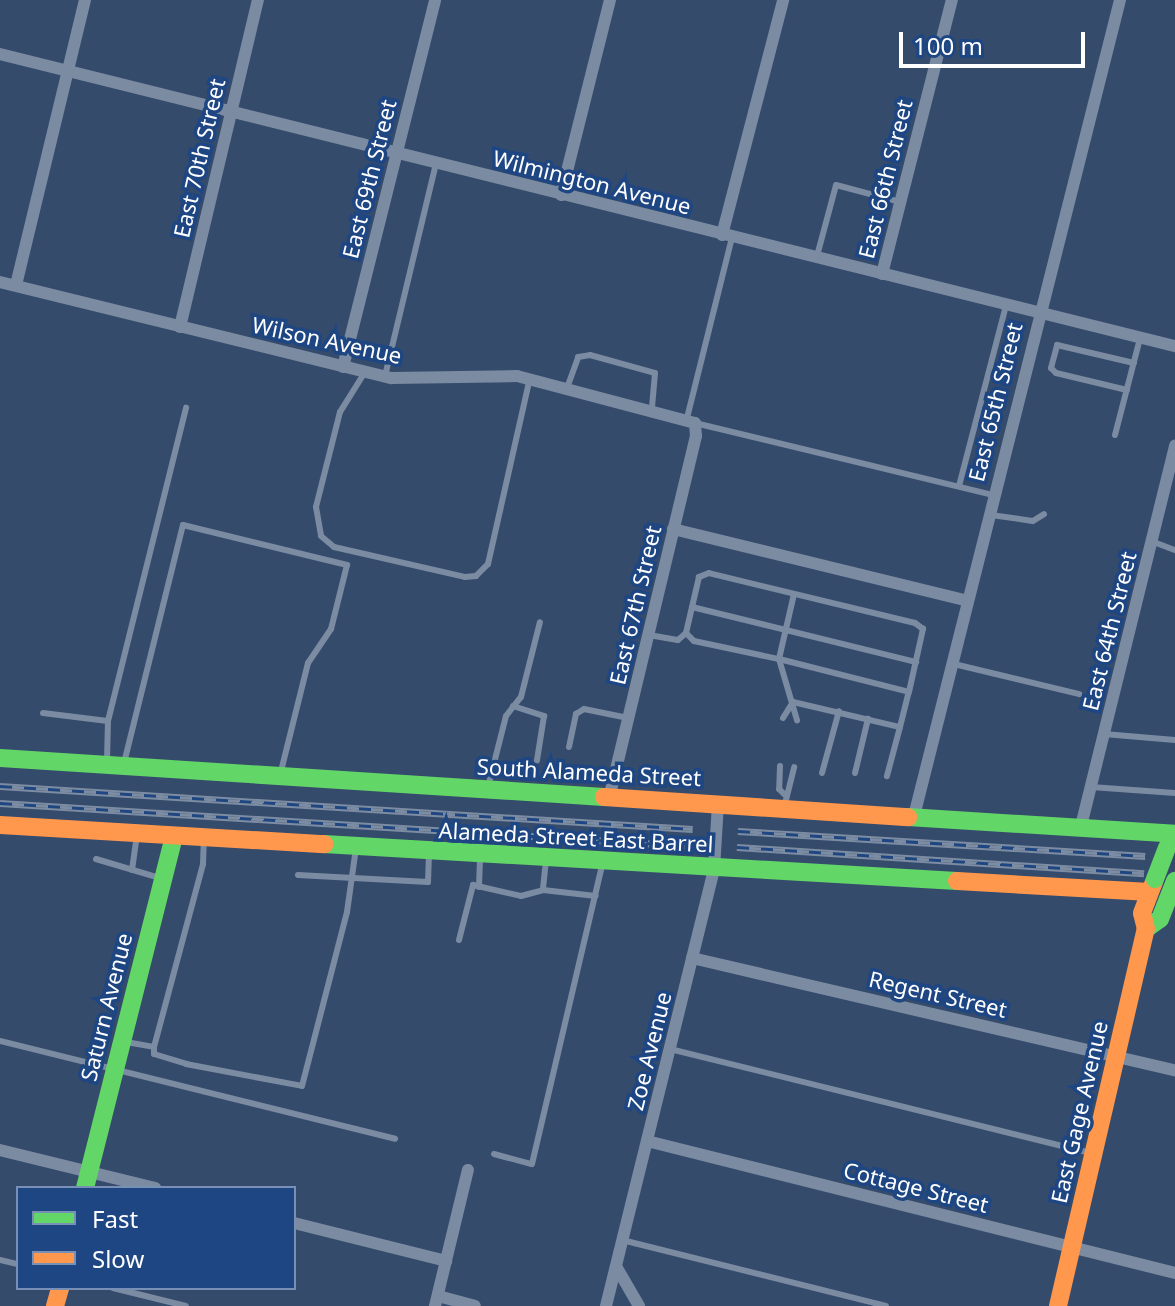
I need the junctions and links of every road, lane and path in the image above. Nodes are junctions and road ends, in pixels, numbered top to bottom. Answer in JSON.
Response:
{"nodes":[{"id":1,"x":85,"y":0,"type":"edge"},
{"id":2,"x":258,"y":0,"type":"edge"},
{"id":3,"x":435,"y":0,"type":"edge"},
{"id":4,"x":610,"y":0,"type":"edge"},
{"id":5,"x":783,"y":0,"type":"edge"},
{"id":6,"x":952,"y":0,"type":"edge"},
{"id":7,"x":1120,"y":0,"type":"edge"},
{"id":8,"x":0,"y":54,"type":"edge"},
{"id":9,"x":67,"y":70,"type":"junction"},
{"id":10,"x":230,"y":112,"type":"junction"},
{"id":11,"x":396,"y":154,"type":"junction"},
{"id":12,"x":436,"y":164,"type":"junction"},
{"id":13,"x":561,"y":195,"type":"junction"},
{"id":14,"x":900,"y":202,"type":"junction"},
{"id":15,"x":727,"y":236,"type":"junction"},
{"id":16,"x":817,"y":258,"type":"junction"},
{"id":17,"x":882,"y":274,"type":"junction"},
{"id":18,"x":0,"y":282,"type":"edge"},
{"id":19,"x":16,"y":285,"type":"junction"},
{"id":20,"x":1006,"y":305,"type":"junction"},
{"id":21,"x":1039,"y":313,"type":"junction"},
{"id":22,"x":180,"y":327,"type":"junction"},
{"id":23,"x":1140,"y":338,"type":"junction"},
{"id":24,"x":1175,"y":346,"type":"edge"},
{"id":25,"x":1134,"y":363,"type":"junction"},
{"id":26,"x":343,"y":367,"type":"junction"},
{"id":27,"x":365,"y":372,"type":"junction"},
{"id":28,"x":385,"y":376,"type":"junction"},
{"id":29,"x":530,"y":378,"type":"junction"},
{"id":30,"x":567,"y":388,"type":"junction"},
{"id":31,"x":1127,"y":390,"type":"junction"},
{"id":32,"x":186,"y":408,"type":"dead end"},
{"id":33,"x":652,"y":409,"type":"junction"},
{"id":34,"x":691,"y":420,"type":"junction"},
{"id":35,"x":1115,"y":435,"type":"dead end"},
{"id":36,"x":1175,"y":445,"type":"edge"},
{"id":37,"x":959,"y":486,"type":"junction"},
{"id":38,"x":992,"y":495,"type":"junction"},
{"id":39,"x":987,"y":514,"type":"junction"},
{"id":40,"x":1044,"y":514,"type":"dead end"},
{"id":41,"x":673,"y":529,"type":"junction"},
{"id":42,"x":1151,"y":541,"type":"junction"},
{"id":43,"x":1175,"y":550,"type":"edge"},
{"id":44,"x":794,"y":594,"type":"junction"},
{"id":45,"x":965,"y":600,"type":"junction"},
{"id":46,"x":692,"y":607,"type":"junction"},
{"id":47,"x":540,"y":622,"type":"dead end"},
{"id":48,"x":785,"y":631,"type":"junction"},
{"id":49,"x":686,"y":633,"type":"junction"},
{"id":50,"x":648,"y":635,"type":"junction"},
{"id":51,"x":779,"y":659,"type":"junction"},
{"id":52,"x":916,"y":662,"type":"junction"},
{"id":53,"x":950,"y":664,"type":"junction"},
{"id":54,"x":909,"y":692,"type":"junction"},
{"id":55,"x":1079,"y":694,"type":"dead end"},
{"id":56,"x":793,"y":702,"type":"junction"},
{"id":57,"x":513,"y":706,"type":"junction"},
{"id":58,"x":839,"y":711,"type":"junction"},
{"id":59,"x":43,"y":713,"type":"dead end"},
{"id":60,"x":628,"y":718,"type":"junction"},
{"id":61,"x":783,"y":718,"type":"dead end"},
{"id":62,"x":868,"y":719,"type":"junction"},
{"id":63,"x":797,"y":720,"type":"dead end"},
{"id":64,"x":108,"y":721,"type":"junction"},
{"id":65,"x":900,"y":727,"type":"junction"},
{"id":66,"x":1104,"y":734,"type":"junction"},
{"id":67,"x":1175,"y":740,"type":"edge"},
{"id":68,"x":569,"y":747,"type":"dead end"},
{"id":69,"x":0,"y":758,"type":"edge"},
{"id":70,"x":537,"y":760,"type":"dead end"},
{"id":71,"x":116,"y":765,"type":"junction"},
{"id":72,"x":780,"y":766,"type":"dead end"},
{"id":73,"x":794,"y":767,"type":"dead end"},
{"id":74,"x":822,"y":773,"type":"dead end"},
{"id":75,"x":855,"y":773,"type":"dead end"},
{"id":76,"x":887,"y":776,"type":"dead end"},
{"id":77,"x":279,"y":778,"type":"junction"},
{"id":78,"x":1091,"y":787,"type":"junction"},
{"id":79,"x":487,"y":790,"type":"junction"},
{"id":80,"x":1175,"y":793,"type":"edge"},
{"id":81,"x":609,"y":798,"type":"junction"},
{"id":82,"x":787,"y":798,"type":"junction"},
{"id":83,"x":718,"y":804,"type":"junction"},
{"id":84,"x":914,"y":816,"type":"junction"},
{"id":85,"x":0,"y":825,"type":"edge"},
{"id":86,"x":1081,"y":826,"type":"junction"},
{"id":87,"x":137,"y":835,"type":"junction"},
{"id":88,"x":174,"y":837,"type":"junction"},
{"id":89,"x":204,"y":839,"type":"junction"},
{"id":90,"x":1172,"y":841,"type":"edge"},
{"id":91,"x":356,"y":848,"type":"junction"},
{"id":92,"x":429,"y":852,"type":"junction"},
{"id":93,"x":480,"y":855,"type":"junction"},
{"id":94,"x":96,"y":859,"type":"dead end"},
{"id":95,"x":546,"y":859,"type":"junction"},
{"id":96,"x":603,"y":862,"type":"junction"},
{"id":97,"x":714,"y":869,"type":"junction"},
{"id":98,"x":132,"y":870,"type":"junction"},
{"id":99,"x":298,"y":875,"type":"dead end"},
{"id":100,"x":354,"y":877,"type":"junction"},
{"id":101,"x":163,"y":879,"type":"junction"},
{"id":102,"x":1175,"y":881,"type":"edge"},
{"id":103,"x":1152,"y":885,"type":"junction"},
{"id":104,"x":479,"y":887,"type":"junction"},
{"id":105,"x":543,"y":890,"type":"junction"},
{"id":106,"x":596,"y":896,"type":"junction"},
{"id":107,"x":1146,"y":929,"type":"junction"},
{"id":108,"x":459,"y":940,"type":"dead end"},
{"id":109,"x":692,"y":958,"type":"junction"},
{"id":110,"x":0,"y":1041,"type":"edge"},
{"id":111,"x":122,"y":1041,"type":"junction"},
{"id":112,"x":154,"y":1047,"type":"junction"},
{"id":113,"x":670,"y":1049,"type":"junction"},
{"id":114,"x":1116,"y":1055,"type":"junction"},
{"id":115,"x":115,"y":1069,"type":"junction"},
{"id":116,"x":1175,"y":1070,"type":"edge"},
{"id":117,"x":395,"y":1139,"type":"dead end"},
{"id":118,"x":647,"y":1141,"type":"junction"},
{"id":119,"x":0,"y":1150,"type":"edge"},
{"id":120,"x":494,"y":1154,"type":"dead end"},
{"id":121,"x":1094,"y":1154,"type":"junction"},
{"id":122,"x":468,"y":1170,"type":"dead end"},
{"id":123,"x":87,"y":1180,"type":"edge"},
{"id":124,"x":138,"y":1186,"type":"edge"},
{"id":125,"x":296,"y":1224,"type":"edge"},
{"id":126,"x":622,"y":1240,"type":"junction"},
{"id":127,"x":1073,"y":1247,"type":"junction"},
{"id":128,"x":446,"y":1261,"type":"junction"},
{"id":129,"x":616,"y":1265,"type":"junction"},
{"id":130,"x":1175,"y":1273,"type":"edge"},
{"id":131,"x":121,"y":1290,"type":"edge"},
{"id":132,"x":436,"y":1301,"type":"edge"},
{"id":133,"x":186,"y":1306,"type":"edge"},
{"id":134,"x":475,"y":1306,"type":"edge"},
{"id":135,"x":606,"y":1306,"type":"edge"},
{"id":136,"x":639,"y":1306,"type":"edge"},
{"id":137,"x":886,"y":1306,"type":"edge"},
{"id":138,"x":1058,"y":1306,"type":"edge"}],
"edges":[{"from":1,"to":9,"type":"street"},
{"from":2,"to":10,"type":"street","name":"East 70th Street"},
{"from":3,"to":11,"type":"street","name":"East 69th Street"},
{"from":4,"to":13,"type":"street"},
{"from":5,"to":15,"type":"street"},
{"from":6,"to":14,"type":"street","name":"East 66th Street"},
{"from":7,"to":21,"type":"street","name":"East 65th Street"},
{"from":8,"to":9,"type":"street","name":"Wilmington Avenue"},
{"from":9,"to":10,"type":"street","name":"Wilmington Avenue"},
{"from":9,"to":19,"type":"street"},
{"from":10,"to":11,"type":"street","name":"Wilmington Avenue"},
{"from":10,"to":22,"type":"street","name":"East 70th Street"},
{"from":11,"to":12,"type":"street","name":"Wilmington Avenue"},
{"from":11,"to":26,"type":"street","name":"East 69th Street"},
{"from":12,"to":13,"type":"street","name":"Wilmington Avenue"},
{"from":12,"to":28,"type":"lane"},
{"from":13,"to":15,"type":"street","name":"Wilmington Avenue"},
{"from":14,"to":16,"type":"lane"},
{"from":14,"to":17,"type":"street","name":"East 66th Street"},
{"from":15,"to":16,"type":"street","name":"Wilmington Avenue"},
{"from":15,"to":34,"type":"lane"},
{"from":16,"to":17,"type":"street","name":"Wilmington Avenue"},
{"from":17,"to":20,"type":"street","name":"Wilmington Avenue"},
{"from":18,"to":19,"type":"street","name":"Wilson Avenue"},
{"from":19,"to":22,"type":"street","name":"Wilson Avenue"},
{"from":20,"to":21,"type":"street","name":"Wilmington Avenue"},
{"from":20,"to":37,"type":"lane"},
{"from":21,"to":23,"type":"street","name":"Wilmington Avenue"},
{"from":21,"to":38,"type":"street","name":"East 65th Street"},
{"from":22,"to":26,"type":"street","name":"Wilson Avenue"},
{"from":23,"to":24,"type":"street","name":"Wilmington Avenue"},
{"from":23,"to":25,"type":"lane"},
{"from":25,"to":31,"type":"lane"},
{"from":25,"to":31,"type":"lane"},
{"from":26,"to":27,"type":"street","name":"Wilson Avenue"},
{"from":27,"to":28,"type":"street","name":"Wilson Avenue"},
{"from":27,"to":29,"type":"lane"},
{"from":28,"to":29,"type":"street","name":"Wilson Avenue"},
{"from":29,"to":30,"type":"street","name":"Wilson Avenue"},
{"from":30,"to":33,"type":"street","name":"Wilson Avenue"},
{"from":30,"to":33,"type":"lane"},
{"from":31,"to":35,"type":"lane"},
{"from":32,"to":64,"type":"lane"},
{"from":33,"to":34,"type":"street","name":"Wilson Avenue"},
{"from":34,"to":37,"type":"lane"},
{"from":34,"to":41,"type":"street","name":"East 67th Street"},
{"from":36,"to":42,"type":"street","name":"East 64th Street"},
{"from":37,"to":38,"type":"lane"},
{"from":38,"to":39,"type":"street","name":"East 65th Street"},
{"from":39,"to":40,"type":"lane"},
{"from":39,"to":45,"type":"street","name":"East 65th Street"},
{"from":41,"to":45,"type":"street"},
{"from":41,"to":50,"type":"street","name":"East 67th Street"},
{"from":42,"to":43,"type":"lane"},
{"from":42,"to":66,"type":"street","name":"East 64th Street"},
{"from":44,"to":46,"type":"lane"},
{"from":44,"to":48,"type":"lane"},
{"from":44,"to":52,"type":"lane"},
{"from":45,"to":53,"type":"street","name":"East 65th Street"},
{"from":46,"to":48,"type":"lane"},
{"from":46,"to":49,"type":"lane"},
{"from":47,"to":57,"type":"lane"},
{"from":48,"to":51,"type":"lane"},
{"from":48,"to":52,"type":"lane"},
{"from":49,"to":50,"type":"lane"},
{"from":49,"to":51,"type":"lane"},
{"from":50,"to":60,"type":"street","name":"East 67th Street"},
{"from":51,"to":54,"type":"lane"},
{"from":51,"to":56,"type":"lane"},
{"from":52,"to":54,"type":"lane"},
{"from":53,"to":55,"type":"lane"},
{"from":53,"to":84,"type":"street","name":"East 65th Street"},
{"from":54,"to":65,"type":"lane"},
{"from":56,"to":58,"type":"lane"},
{"from":56,"to":61,"type":"lane"},
{"from":56,"to":63,"type":"lane"},
{"from":57,"to":70,"type":"lane"},
{"from":57,"to":79,"type":"lane"},
{"from":58,"to":62,"type":"lane"},
{"from":58,"to":74,"type":"lane"},
{"from":59,"to":64,"type":"lane"},
{"from":60,"to":68,"type":"lane"},
{"from":60,"to":81,"type":"street","name":"East 67th Street"},
{"from":62,"to":65,"type":"lane"},
{"from":62,"to":75,"type":"lane"},
{"from":64,"to":71,"type":"lane"},
{"from":65,"to":76,"type":"lane"},
{"from":66,"to":67,"type":"lane"},
{"from":66,"to":78,"type":"street","name":"East 64th Street"},
{"from":69,"to":71,"type":"main road","name":"South Alameda Street"},
{"from":71,"to":77,"type":"main road","name":"South Alameda Street"},
{"from":71,"to":77,"type":"lane"},
{"from":72,"to":82,"type":"lane"},
{"from":73,"to":82,"type":"lane"},
{"from":77,"to":79,"type":"main road","name":"South Alameda Street"},
{"from":78,"to":80,"type":"lane"},
{"from":78,"to":86,"type":"street","name":"East 64th Street"},
{"from":79,"to":81,"type":"main road","name":"South Alameda Street"},
{"from":81,"to":83,"type":"main road","name":"South Alameda Street"},
{"from":82,"to":83,"type":"main road","name":"South Alameda Street"},
{"from":82,"to":84,"type":"main road","name":"South Alameda Street"},
{"from":83,"to":97,"type":"street","name":"Zoe Avenue"},
{"from":84,"to":86,"type":"main road","name":"South Alameda Street"},
{"from":85,"to":87,"type":"main road","name":"Alameda Street East Barrel"},
{"from":86,"to":90,"type":"main road","name":"South Alameda Street"},
{"from":87,"to":88,"type":"main road","name":"Alameda Street East Barrel"},
{"from":87,"to":98,"type":"lane"},
{"from":88,"to":89,"type":"main road","name":"Alameda Street East Barrel"},
{"from":88,"to":101,"type":"main road","name":"Saturn Avenue"},
{"from":89,"to":91,"type":"main road","name":"Alameda Street East Barrel"},
{"from":89,"to":112,"type":"lane"},
{"from":90,"to":103,"type":"main road","name":"East Gage Avenue","bridge":true},
{"from":91,"to":92,"type":"main road","name":"Alameda Street East Barrel"},
{"from":91,"to":100,"type":"lane"},
{"from":92,"to":93,"type":"main road","name":"Alameda Street East Barrel"},
{"from":92,"to":100,"type":"lane"},
{"from":93,"to":95,"type":"main road","name":"Alameda Street East Barrel"},
{"from":93,"to":104,"type":"lane"},
{"from":94,"to":98,"type":"lane"},
{"from":95,"to":96,"type":"main road","name":"Alameda Street East Barrel"},
{"from":95,"to":105,"type":"lane"},
{"from":96,"to":97,"type":"main road","name":"Alameda Street East Barrel"},
{"from":96,"to":106,"type":"lane"},
{"from":97,"to":103,"type":"main road","name":"Alameda Street East Barrel"},
{"from":97,"to":109,"type":"street","name":"Zoe Avenue"},
{"from":98,"to":101,"type":"lane"},
{"from":99,"to":100,"type":"lane"},
{"from":100,"to":112,"type":"lane"},
{"from":101,"to":111,"type":"main road","name":"Saturn Avenue"},
{"from":102,"to":107,"type":"main road","name":"East Gage Avenue"},
{"from":103,"to":107,"type":"main road","name":"East Gage Avenue"},
{"from":104,"to":105,"type":"lane"},
{"from":104,"to":108,"type":"lane"},
{"from":105,"to":106,"type":"lane"},
{"from":106,"to":120,"type":"lane"},
{"from":107,"to":114,"type":"main road","name":"East Gage Avenue"},
{"from":109,"to":113,"type":"street","name":"Zoe Avenue"},
{"from":109,"to":114,"type":"street","name":"Regent Street"},
{"from":110,"to":115,"type":"lane"},
{"from":111,"to":112,"type":"lane"},
{"from":111,"to":115,"type":"main road","name":"Saturn Avenue"},
{"from":113,"to":118,"type":"street","name":"Zoe Avenue"},
{"from":113,"to":121,"type":"lane"},
{"from":114,"to":116,"type":"street","name":"Regent Street"},
{"from":114,"to":121,"type":"main road","name":"East Gage Avenue"},
{"from":115,"to":117,"type":"lane"},
{"from":115,"to":123,"type":"main road","name":"Saturn Avenue"},
{"from":118,"to":126,"type":"street","name":"Zoe Avenue"},
{"from":118,"to":127,"type":"street","name":"Cottage Street"},
{"from":119,"to":123,"type":"street"},
{"from":121,"to":127,"type":"main road","name":"East Gage Avenue"},
{"from":122,"to":128,"type":"street"},
{"from":123,"to":124,"type":"street"},
{"from":125,"to":128,"type":"street"},
{"from":126,"to":129,"type":"street","name":"Zoe Avenue"},
{"from":126,"to":137,"type":"lane"},
{"from":127,"to":130,"type":"street","name":"Cottage Street"},
{"from":127,"to":138,"type":"main road","name":"East Gage Avenue"},
{"from":128,"to":132,"type":"street"},
{"from":129,"to":135,"type":"street","name":"Zoe Avenue"},
{"from":129,"to":136,"type":"street"},
{"from":131,"to":133,"type":"lane"},
{"from":132,"to":134,"type":"street"}]}
